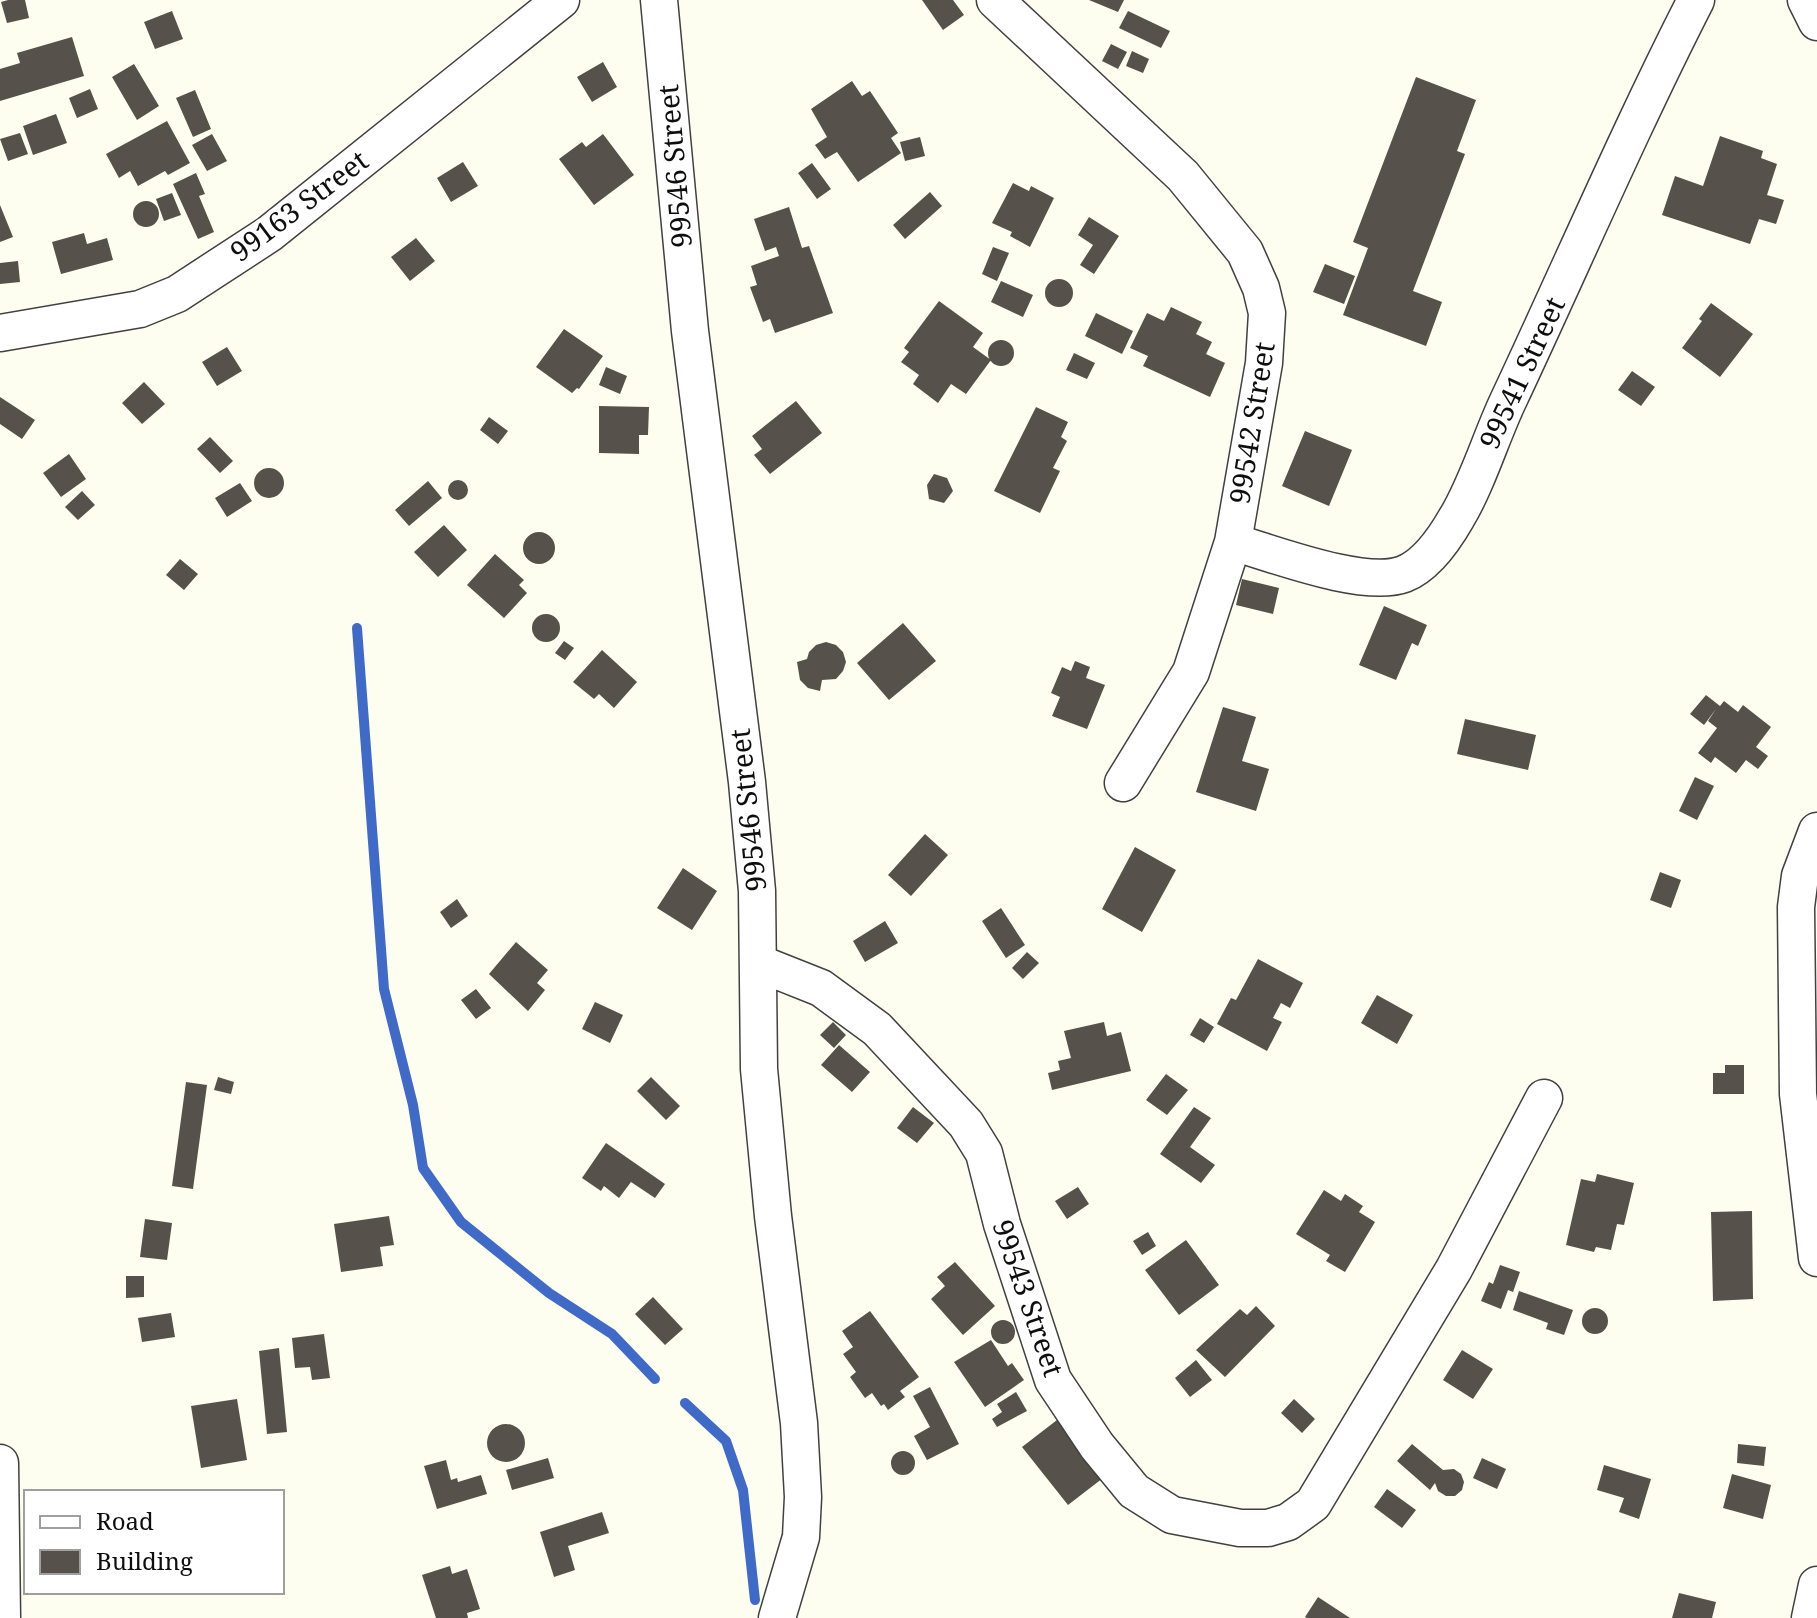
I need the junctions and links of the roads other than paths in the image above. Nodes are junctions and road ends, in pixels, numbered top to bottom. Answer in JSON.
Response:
{"nodes":[{"id":1,"x":561,"y":0,"type":"edge"},
{"id":2,"x":659,"y":0,"type":"edge"},
{"id":3,"x":995,"y":0,"type":"edge"},
{"id":4,"x":1696,"y":0,"type":"edge"},
{"id":5,"x":1806,"y":0,"type":"edge"},
{"id":6,"x":1817,"y":22,"type":"edge"},
{"id":7,"x":0,"y":333,"type":"edge"},
{"id":8,"x":1233,"y":542,"type":"junction"},
{"id":9,"x":1123,"y":783,"type":"dead end"},
{"id":10,"x":1817,"y":831,"type":"edge"},
{"id":11,"x":758,"y":963,"type":"junction"},
{"id":12,"x":1544,"y":1098,"type":"dead end"},
{"id":13,"x":1817,"y":1258,"type":"edge"},
{"id":14,"x":0,"y":1463,"type":"edge"},
{"id":15,"x":1817,"y":1585,"type":"edge"},
{"id":16,"x":2,"y":1618,"type":"edge"},
{"id":17,"x":777,"y":1618,"type":"edge"},
{"id":18,"x":1810,"y":1618,"type":"edge"}],
"edges":[{"from":1,"to":7,"type":"street","name":"99163 Street"},
{"from":2,"to":11,"type":"street","name":"99546 Street"},
{"from":3,"to":8,"type":"street","name":"99542 Street"},
{"from":4,"to":8,"type":"street","name":"99541 Street"},
{"from":5,"to":6,"type":"street"},
{"from":8,"to":9,"type":"street","name":"99542 Street"},
{"from":10,"to":13,"type":"street"},
{"from":11,"to":12,"type":"street","name":"99543 Street"},
{"from":11,"to":17,"type":"street","name":"99546 Street"},
{"from":14,"to":16,"type":"street"},
{"from":15,"to":18,"type":"street"}]}
